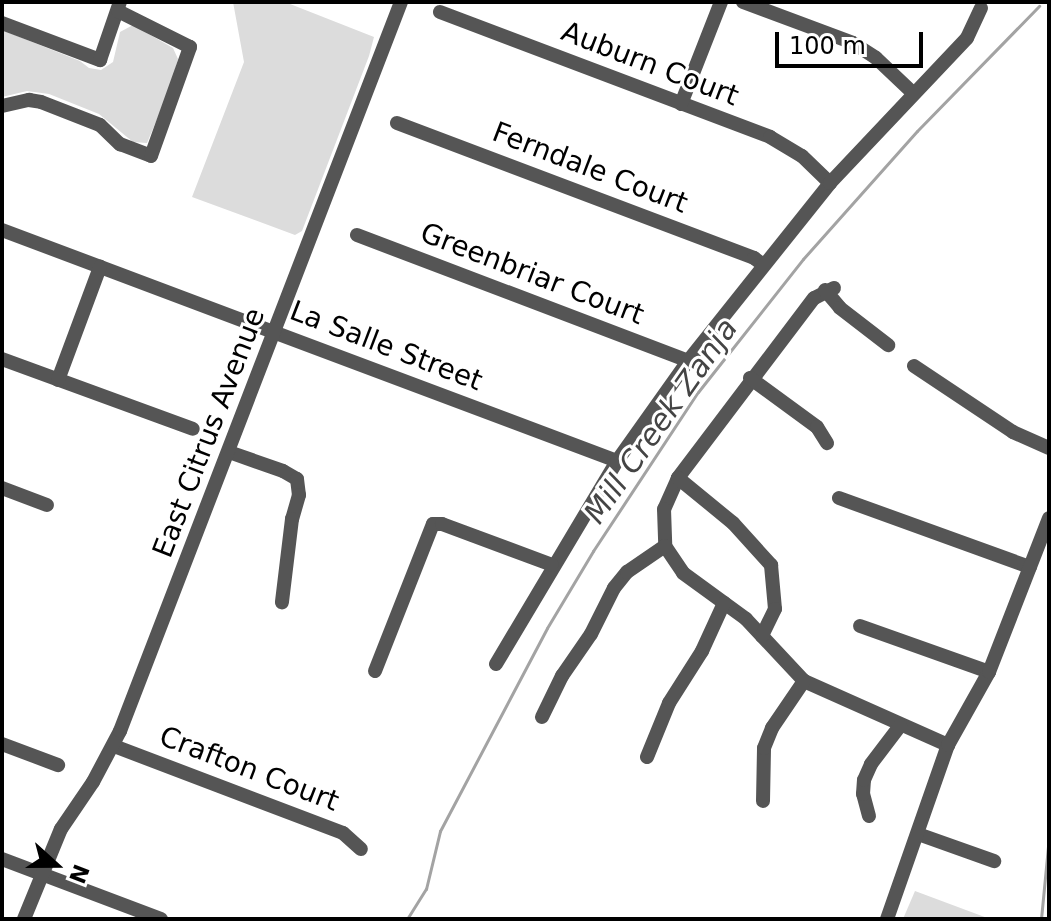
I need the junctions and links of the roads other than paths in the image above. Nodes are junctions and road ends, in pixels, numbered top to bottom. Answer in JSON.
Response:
{"nodes":[{"id":1,"x":401,"y":2,"type":"edge"},
{"id":2,"x":721,"y":2,"type":"edge"},
{"id":3,"x":743,"y":2,"type":"edge"},
{"id":4,"x":119,"y":6,"type":"edge"},
{"id":5,"x":981,"y":8,"type":"dead end"},
{"id":6,"x":440,"y":12,"type":"dead end"},
{"id":7,"x":2,"y":23,"type":"edge"},
{"id":8,"x":914,"y":94,"type":"junction"},
{"id":9,"x":681,"y":104,"type":"junction"},
{"id":10,"x":2,"y":106,"type":"edge"},
{"id":11,"x":397,"y":123,"type":"dead end"},
{"id":12,"x":830,"y":183,"type":"junction"},
{"id":13,"x":2,"y":230,"type":"edge"},
{"id":14,"x":357,"y":235,"type":"dead end"},
{"id":15,"x":762,"y":264,"type":"junction"},
{"id":16,"x":100,"y":267,"type":"junction"},
{"id":17,"x":275,"y":332,"type":"junction"},
{"id":18,"x":888,"y":345,"type":"dead end"},
{"id":19,"x":2,"y":359,"type":"edge"},
{"id":20,"x":688,"y":361,"type":"junction"},
{"id":21,"x":914,"y":366,"type":"dead end"},
{"id":22,"x":750,"y":378,"type":"junction"},
{"id":23,"x":58,"y":380,"type":"junction"},
{"id":24,"x":193,"y":429,"type":"dead end"},
{"id":25,"x":827,"y":443,"type":"dead end"},
{"id":26,"x":1049,"y":448,"type":"edge"},
{"id":27,"x":229,"y":452,"type":"junction"},
{"id":28,"x":617,"y":461,"type":"junction"},
{"id":29,"x":678,"y":478,"type":"junction"},
{"id":30,"x":2,"y":488,"type":"edge"},
{"id":31,"x":839,"y":498,"type":"dead end"},
{"id":32,"x":47,"y":505,"type":"dead end"},
{"id":33,"x":1049,"y":518,"type":"edge"},
{"id":34,"x":665,"y":546,"type":"junction"},
{"id":35,"x":552,"y":565,"type":"junction"},
{"id":36,"x":1030,"y":567,"type":"junction"},
{"id":37,"x":282,"y":602,"type":"dead end"},
{"id":38,"x":724,"y":603,"type":"junction"},
{"id":39,"x":860,"y":626,"type":"dead end"},
{"id":40,"x":762,"y":636,"type":"junction"},
{"id":41,"x":496,"y":664,"type":"dead end"},
{"id":42,"x":375,"y":671,"type":"dead end"},
{"id":43,"x":989,"y":672,"type":"junction"},
{"id":44,"x":804,"y":681,"type":"junction"},
{"id":45,"x":542,"y":717,"type":"dead end"},
{"id":46,"x":900,"y":726,"type":"junction"},
{"id":47,"x":2,"y":744,"type":"edge"},
{"id":48,"x":948,"y":745,"type":"junction"},
{"id":49,"x":114,"y":746,"type":"junction"},
{"id":50,"x":647,"y":757,"type":"dead end"},
{"id":51,"x":58,"y":765,"type":"dead end"},
{"id":52,"x":763,"y":801,"type":"dead end"},
{"id":53,"x":869,"y":816,"type":"dead end"},
{"id":54,"x":918,"y":834,"type":"junction"},
{"id":55,"x":361,"y":849,"type":"dead end"},
{"id":56,"x":2,"y":859,"type":"edge"},
{"id":57,"x":994,"y":861,"type":"dead end"},
{"id":58,"x":42,"y":872,"type":"junction"},
{"id":59,"x":24,"y":919,"type":"edge"},
{"id":60,"x":161,"y":919,"type":"edge"},
{"id":61,"x":887,"y":919,"type":"edge"}],
"edges":[{"from":1,"to":17,"type":"street","name":"East Citrus Avenue"},
{"from":2,"to":9,"type":"street"},
{"from":3,"to":8,"type":"street"},
{"from":4,"to":7,"type":"street"},
{"from":4,"to":10,"type":"street"},
{"from":5,"to":8,"type":"street"},
{"from":6,"to":9,"type":"street","name":"Auburn Court"},
{"from":8,"to":12,"type":"street"},
{"from":9,"to":12,"type":"street","name":"Auburn Court"},
{"from":11,"to":15,"type":"street","name":"Ferndale Court"},
{"from":12,"to":15,"type":"street"},
{"from":13,"to":16,"type":"street","name":"La Salle Street"},
{"from":14,"to":20,"type":"street","name":"Greenbriar Court"},
{"from":15,"to":20,"type":"street"},
{"from":16,"to":17,"type":"street","name":"La Salle Street"},
{"from":16,"to":23,"type":"street"},
{"from":17,"to":27,"type":"street","name":"East Citrus Avenue"},
{"from":17,"to":28,"type":"street","name":"La Salle Street"},
{"from":18,"to":22,"type":"street"},
{"from":19,"to":23,"type":"street"},
{"from":20,"to":28,"type":"street"},
{"from":21,"to":26,"type":"street"},
{"from":22,"to":25,"type":"street"},
{"from":22,"to":29,"type":"street"},
{"from":23,"to":24,"type":"street"},
{"from":27,"to":37,"type":"street"},
{"from":27,"to":49,"type":"street","name":"East Citrus Avenue"},
{"from":28,"to":35,"type":"street"},
{"from":29,"to":34,"type":"street"},
{"from":29,"to":40,"type":"street"},
{"from":30,"to":32,"type":"street"},
{"from":31,"to":36,"type":"street"},
{"from":33,"to":36,"type":"street"},
{"from":34,"to":38,"type":"street"},
{"from":34,"to":45,"type":"street"},
{"from":35,"to":41,"type":"street"},
{"from":35,"to":42,"type":"street"},
{"from":36,"to":43,"type":"street"},
{"from":38,"to":40,"type":"street"},
{"from":38,"to":50,"type":"street"},
{"from":39,"to":43,"type":"street"},
{"from":40,"to":44,"type":"street"},
{"from":43,"to":48,"type":"street"},
{"from":44,"to":46,"type":"street"},
{"from":44,"to":52,"type":"street"},
{"from":46,"to":48,"type":"street"},
{"from":46,"to":53,"type":"street"},
{"from":47,"to":51,"type":"street"},
{"from":48,"to":54,"type":"street"},
{"from":49,"to":55,"type":"street","name":"Crafton Court"},
{"from":49,"to":58,"type":"street","name":"East Citrus Avenue"},
{"from":54,"to":57,"type":"street"},
{"from":54,"to":61,"type":"street"},
{"from":56,"to":58,"type":"street"},
{"from":58,"to":59,"type":"street","name":"East Citrus Avenue"},
{"from":58,"to":60,"type":"street"}]}
